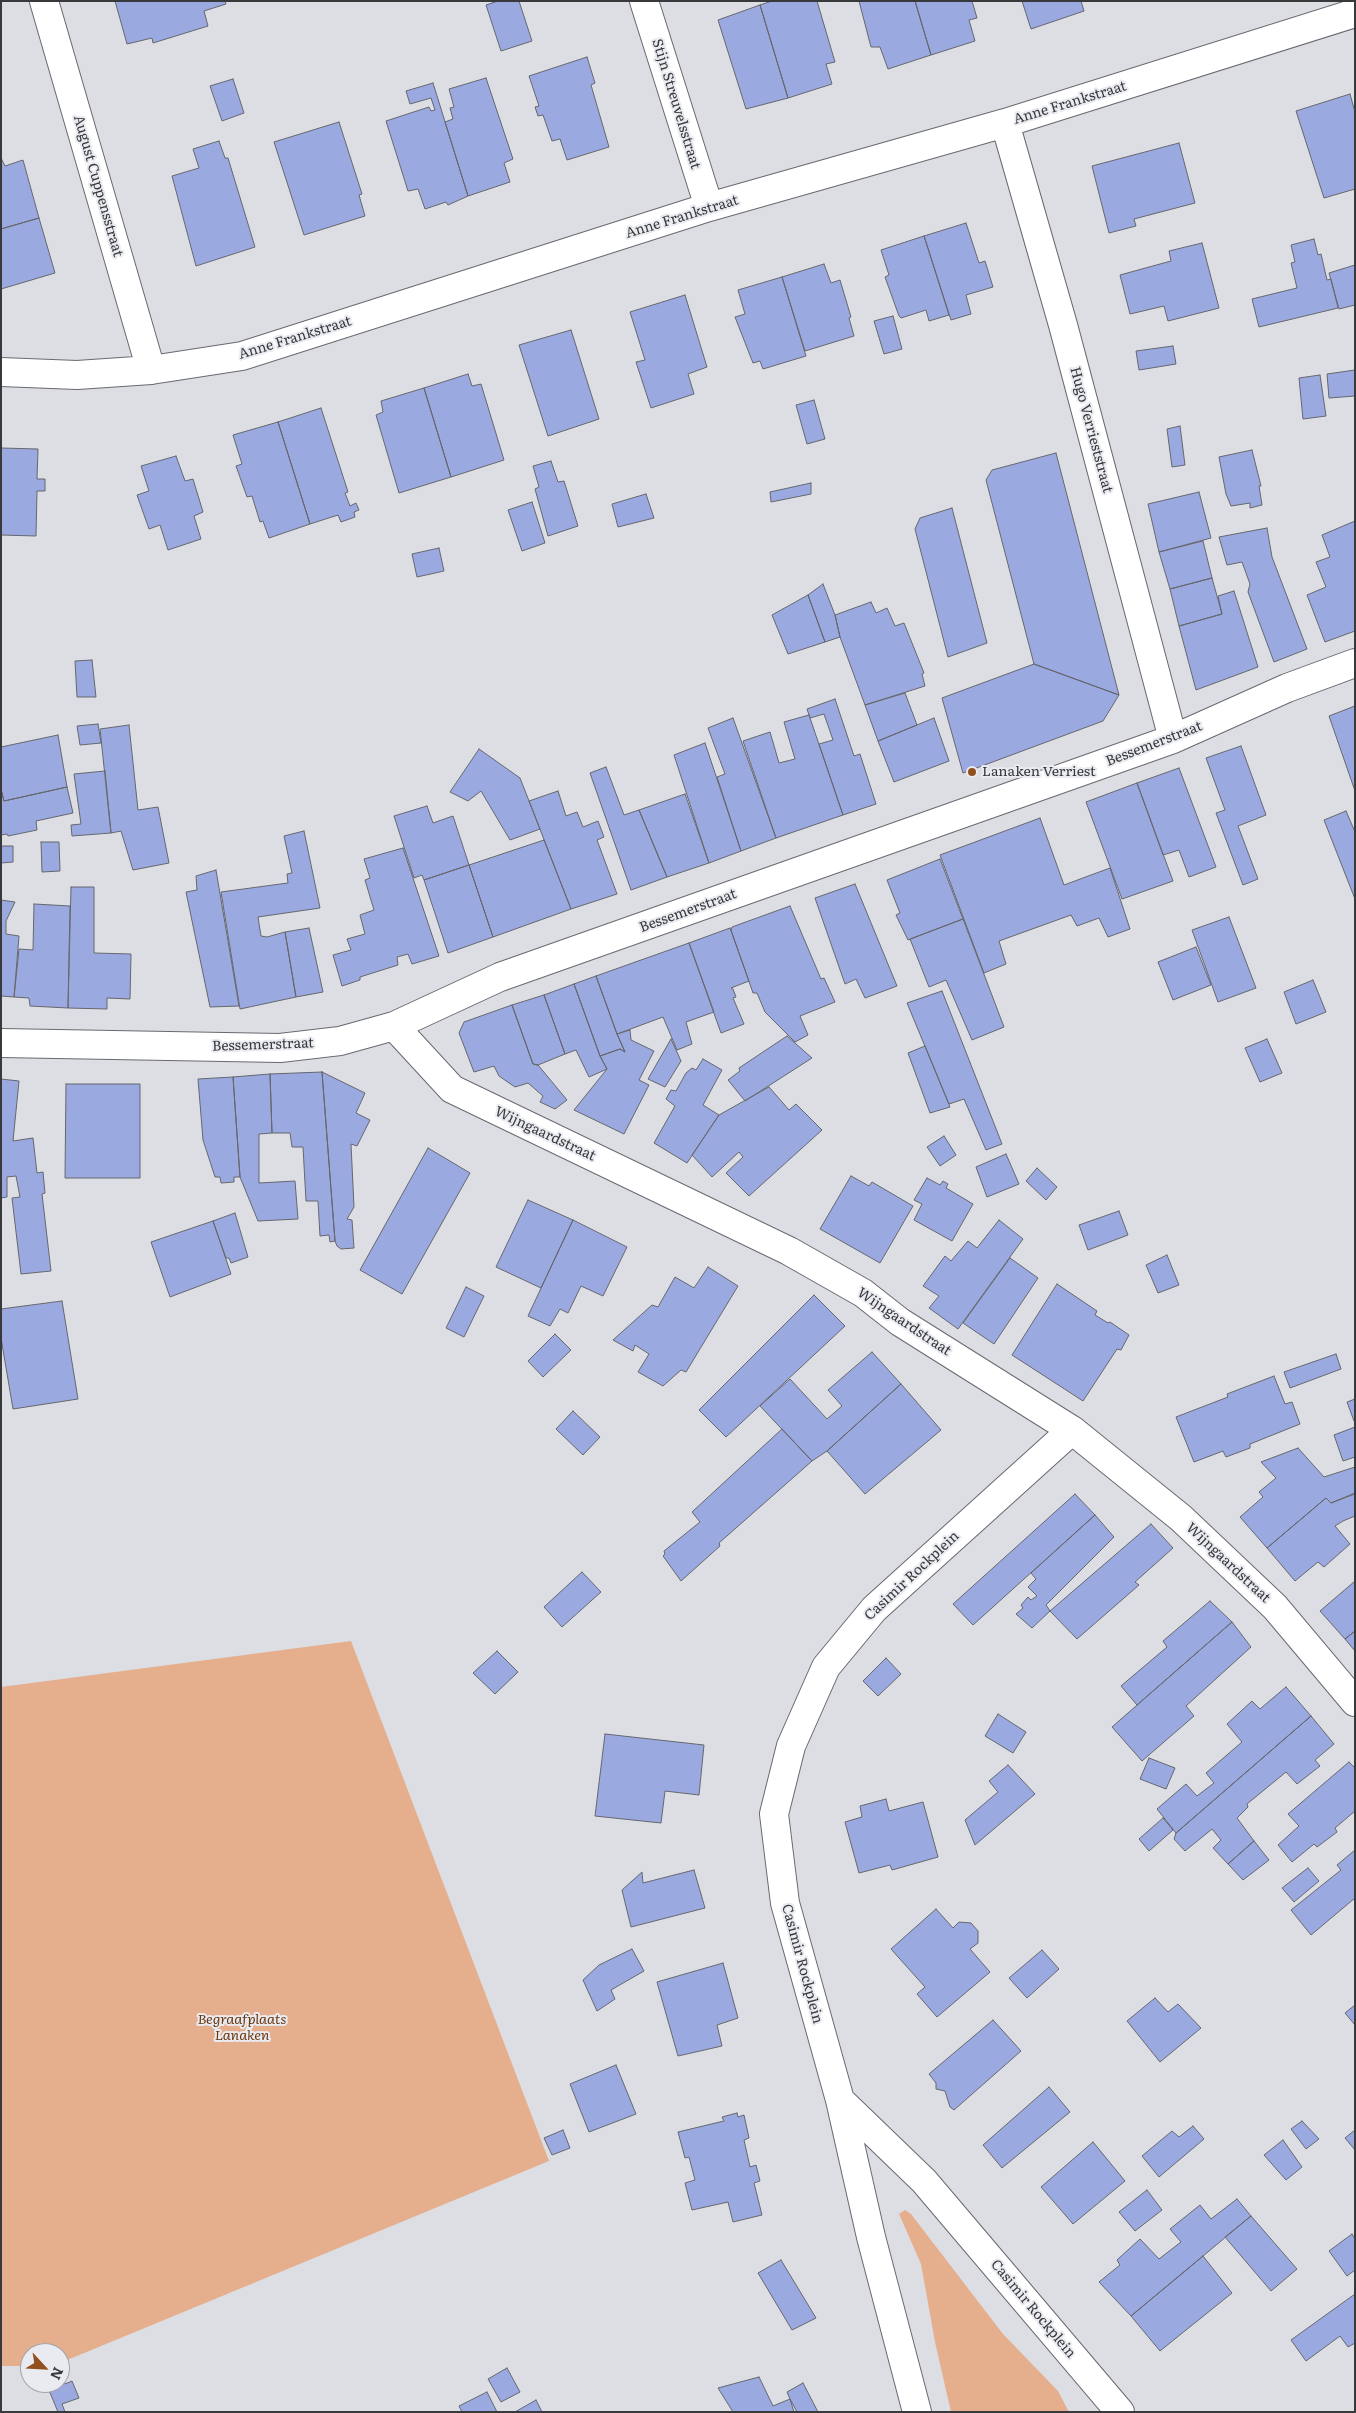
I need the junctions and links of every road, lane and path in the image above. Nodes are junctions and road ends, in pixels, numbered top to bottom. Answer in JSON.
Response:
{"nodes":[{"id":1,"x":44,"y":1,"type":"edge"},
{"id":2,"x":644,"y":1,"type":"edge"},
{"id":3,"x":1355,"y":13,"type":"edge"},
{"id":4,"x":1005,"y":123,"type":"junction"},
{"id":5,"x":708,"y":207,"type":"junction"},
{"id":6,"x":152,"y":370,"type":"junction"},
{"id":7,"x":1,"y":372,"type":"edge"},
{"id":8,"x":1355,"y":663,"type":"edge"},
{"id":9,"x":1172,"y":739,"type":"junction"},
{"id":10,"x":394,"y":1026,"type":"junction"},
{"id":11,"x":1,"y":1043,"type":"edge"},
{"id":12,"x":1072,"y":1430,"type":"junction"},
{"id":13,"x":1355,"y":1702,"type":"edge"},
{"id":14,"x":840,"y":2100,"type":"junction"},
{"id":15,"x":917,"y":2412,"type":"edge"},
{"id":16,"x":1120,"y":2412,"type":"edge"}],
"edges":[{"from":1,"to":6,"type":"street","name":"August Cuppensstraat"},
{"from":2,"to":5,"type":"street","name":"Stijn Streuvelsstraat"},
{"from":3,"to":4,"type":"street","name":"Anne Frankstraat"},
{"from":4,"to":5,"type":"street","name":"Anne Frankstraat"},
{"from":4,"to":9,"type":"street","name":"Hugo Verrieststraat"},
{"from":5,"to":6,"type":"street","name":"Anne Frankstraat"},
{"from":6,"to":7,"type":"street","name":"Anne Frankstraat"},
{"from":8,"to":9,"type":"street","name":"Bessemerstraat"},
{"from":9,"to":10,"type":"street","name":"Bessemerstraat"},
{"from":10,"to":11,"type":"street","name":"Bessemerstraat"},
{"from":10,"to":12,"type":"street","name":"Wijngaardstraat"},
{"from":12,"to":13,"type":"street","name":"Wijngaardstraat"},
{"from":12,"to":14,"type":"street","name":"Casimir Rockplein"},
{"from":14,"to":15,"type":"street","name":"Casimir Rockplein"},
{"from":14,"to":16,"type":"street","name":"Casimir Rockplein"}]}
